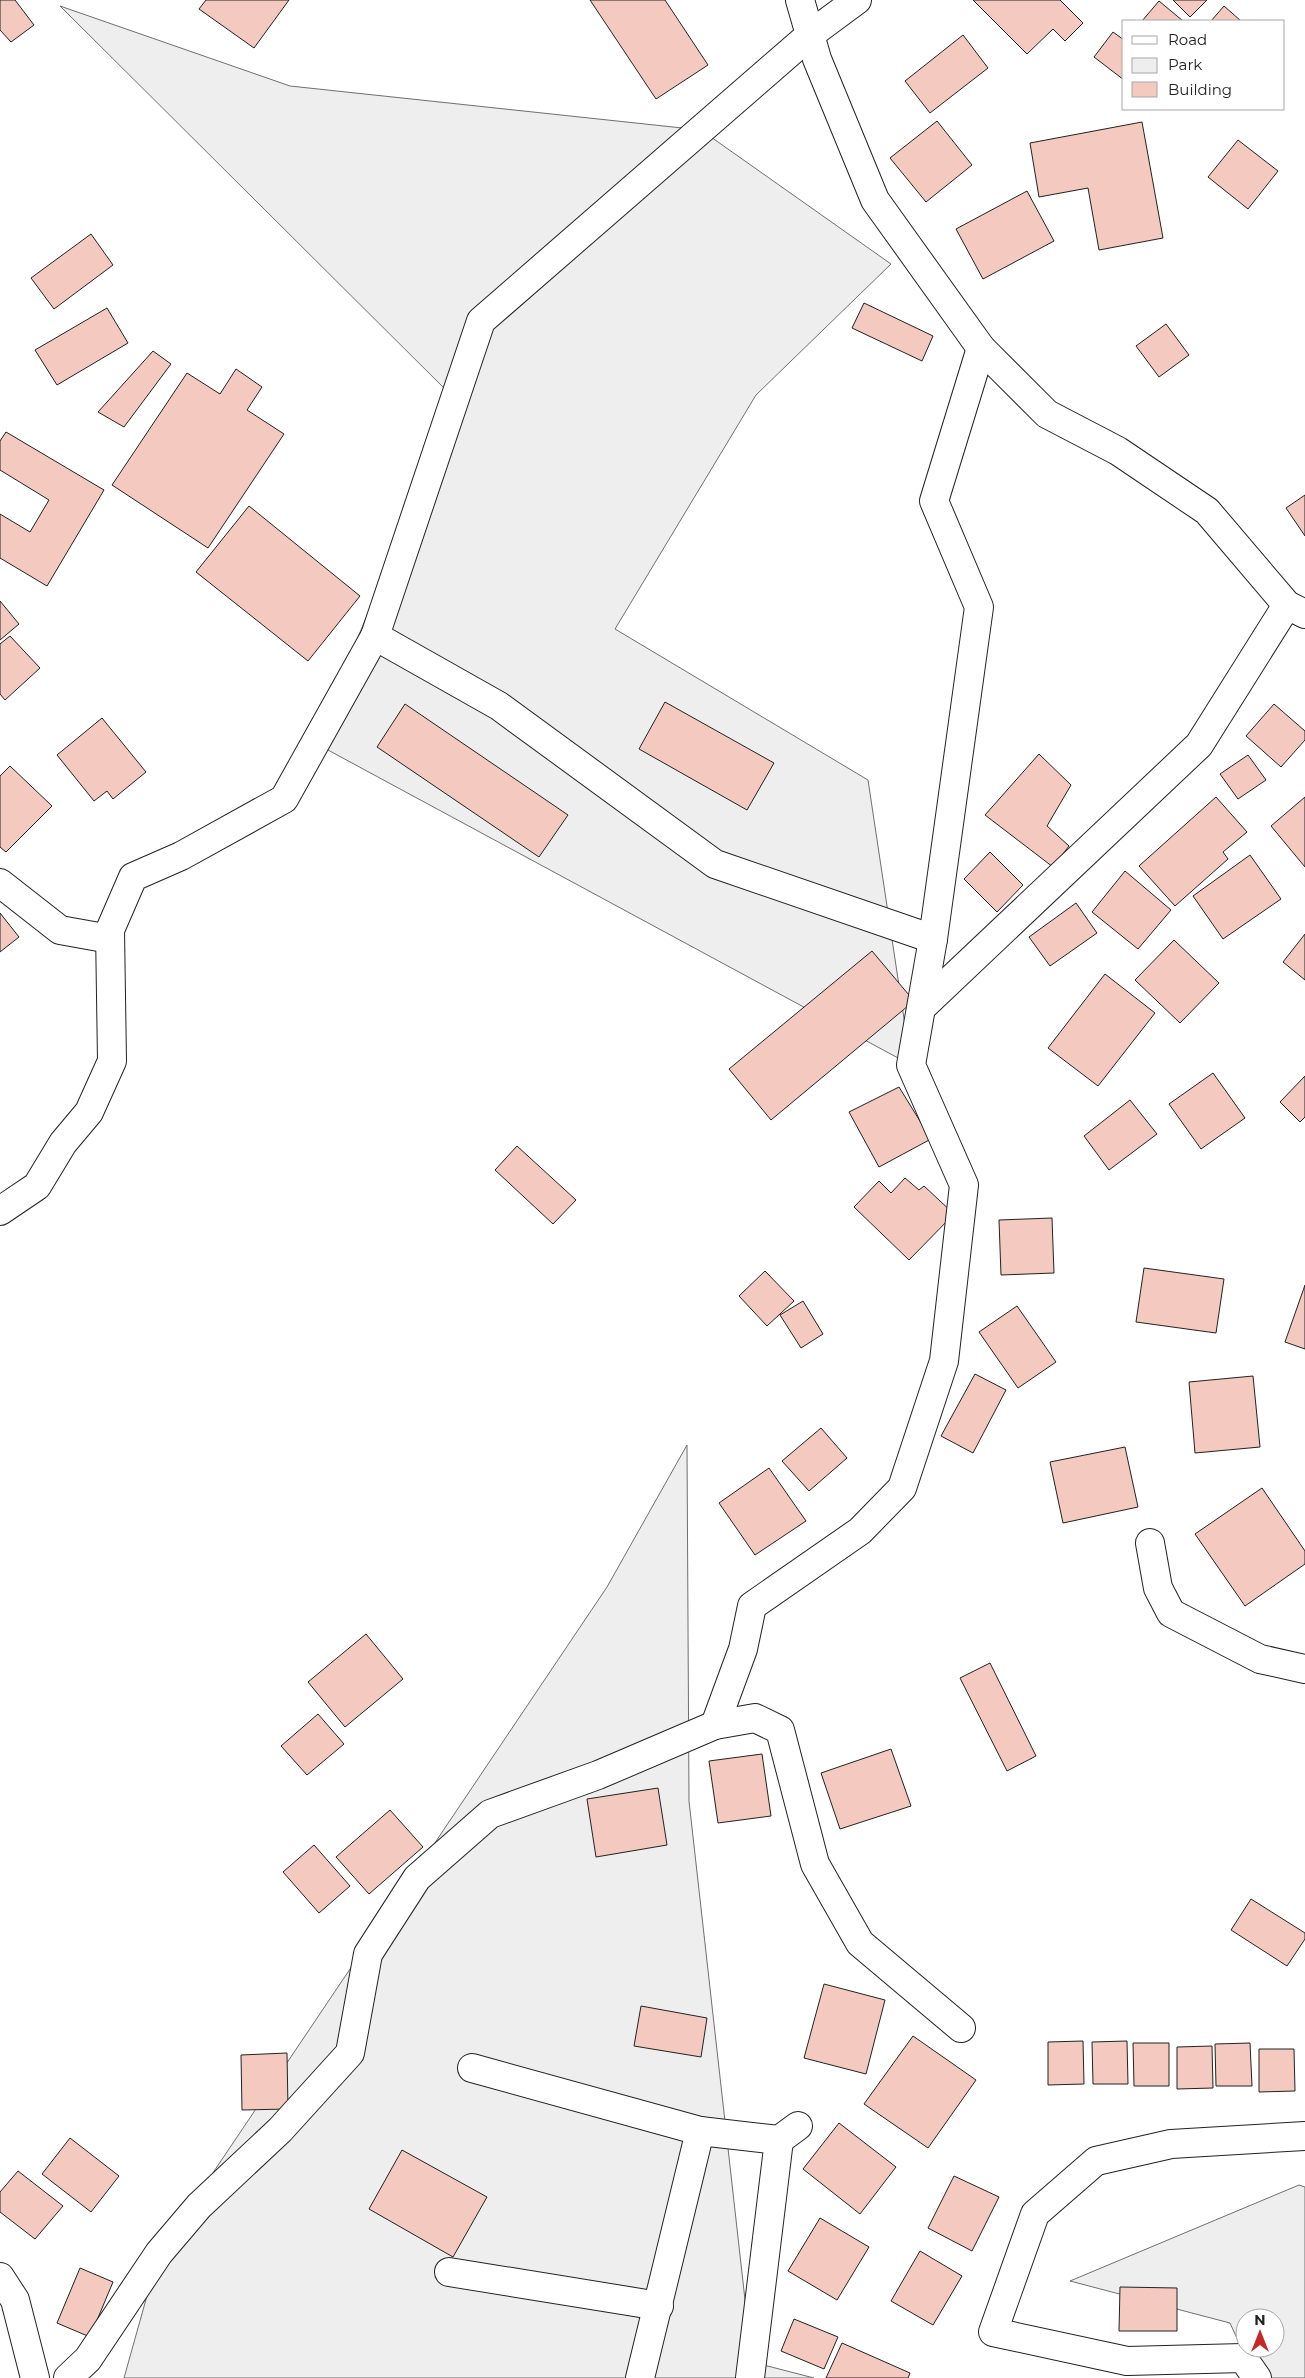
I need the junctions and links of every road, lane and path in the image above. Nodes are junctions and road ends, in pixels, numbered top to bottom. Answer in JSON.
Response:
{"nodes":[{"id":1,"x":800,"y":0,"type":"edge"},
{"id":2,"x":857,"y":0,"type":"edge"},
{"id":3,"x":811,"y":34,"type":"junction"},
{"id":4,"x":981,"y":348,"type":"junction"},
{"id":5,"x":1296,"y":609,"type":"edge"},
{"id":6,"x":375,"y":636,"type":"junction"},
{"id":7,"x":0,"y":883,"type":"edge"},
{"id":8,"x":110,"y":939,"type":"junction"},
{"id":9,"x":933,"y":939,"type":"junction"},
{"id":10,"x":922,"y":1007,"type":"junction"},
{"id":11,"x":0,"y":1211,"type":"edge"},
{"id":12,"x":1150,"y":1543,"type":"dead end"},
{"id":13,"x":1305,"y":1669,"type":"edge"},
{"id":14,"x":715,"y":1725,"type":"junction"},
{"id":15,"x":961,"y":2028,"type":"dead end"},
{"id":16,"x":472,"y":2068,"type":"dead end"},
{"id":17,"x":700,"y":2131,"type":"junction"},
{"id":18,"x":1305,"y":2136,"type":"edge"},
{"id":19,"x":449,"y":2272,"type":"dead end"},
{"id":20,"x":0,"y":2277,"type":"edge"},
{"id":21,"x":659,"y":2306,"type":"junction"},
{"id":22,"x":35,"y":2378,"type":"edge"},
{"id":23,"x":68,"y":2378,"type":"edge"},
{"id":24,"x":640,"y":2378,"type":"edge"},
{"id":25,"x":750,"y":2378,"type":"edge"},
{"id":26,"x":1258,"y":2378,"type":"edge"}],
"edges":[{"from":1,"to":3,"type":"street"},
{"from":2,"to":3,"type":"street"},
{"from":3,"to":4,"type":"street"},
{"from":3,"to":6,"type":"street"},
{"from":4,"to":5,"type":"street"},
{"from":4,"to":9,"type":"street"},
{"from":5,"to":10,"type":"street"},
{"from":6,"to":8,"type":"street"},
{"from":6,"to":9,"type":"street"},
{"from":7,"to":8,"type":"street"},
{"from":8,"to":11,"type":"street"},
{"from":9,"to":10,"type":"street"},
{"from":10,"to":14,"type":"street"},
{"from":12,"to":13,"type":"street"},
{"from":14,"to":15,"type":"street"},
{"from":14,"to":23,"type":"street"},
{"from":16,"to":17,"type":"street"},
{"from":17,"to":21,"type":"street"},
{"from":17,"to":25,"type":"street"},
{"from":18,"to":26,"type":"street"},
{"from":19,"to":21,"type":"street"},
{"from":20,"to":22,"type":"street"},
{"from":21,"to":24,"type":"street"}]}
